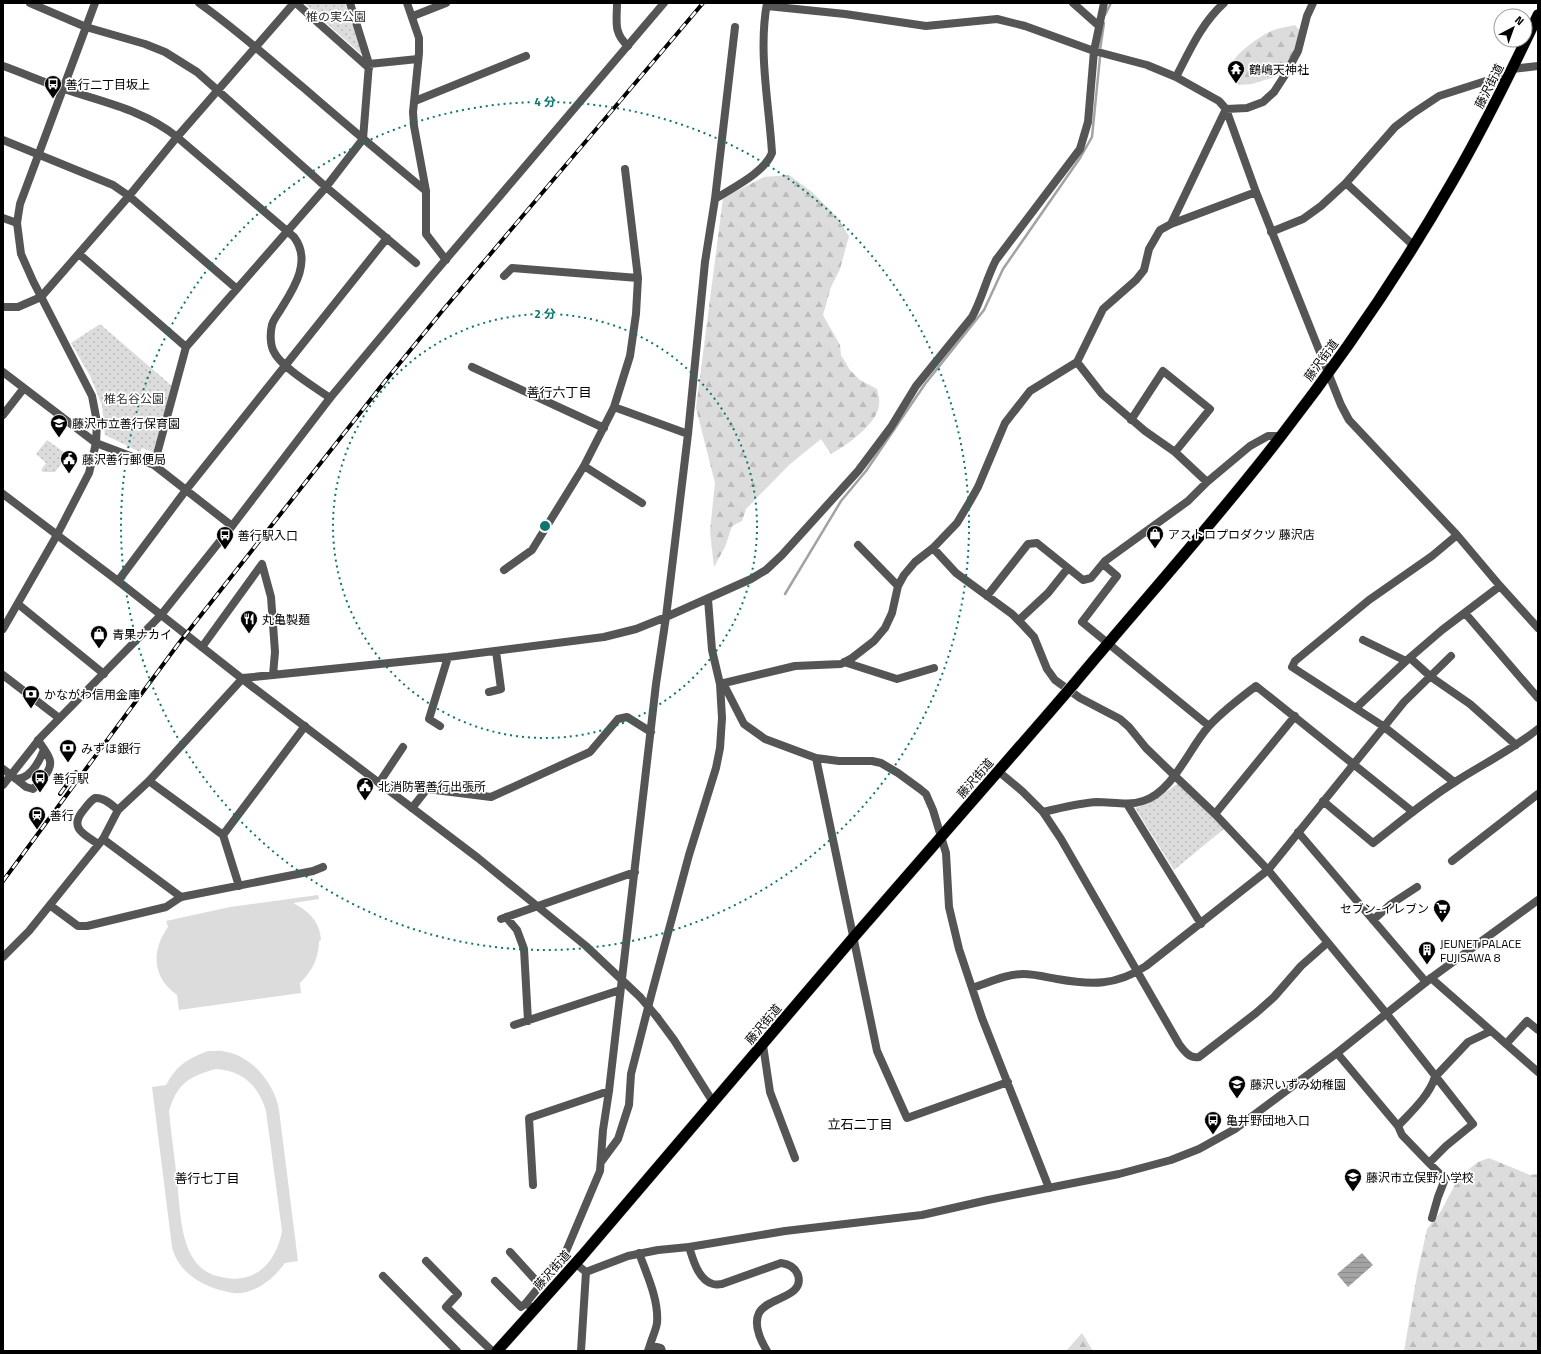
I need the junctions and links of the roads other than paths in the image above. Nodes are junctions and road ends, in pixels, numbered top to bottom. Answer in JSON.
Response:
{"nodes":[{"id":1,"x":30,"y":3,"type":"edge"},
{"id":2,"x":95,"y":3,"type":"edge"},
{"id":3,"x":199,"y":3,"type":"edge"},
{"id":4,"x":295,"y":3,"type":"edge"},
{"id":5,"x":350,"y":3,"type":"edge"},
{"id":6,"x":407,"y":3,"type":"edge"},
{"id":7,"x":446,"y":3,"type":"edge"},
{"id":8,"x":617,"y":3,"type":"edge"},
{"id":9,"x":1073,"y":3,"type":"edge"},
{"id":10,"x":1104,"y":3,"type":"edge"},
{"id":11,"x":1224,"y":3,"type":"edge"},
{"id":12,"x":1313,"y":3,"type":"edge"},
{"id":13,"x":659,"y":4,"type":"edge"},
{"id":14,"x":767,"y":5,"type":"edge"},
{"id":15,"x":413,"y":16,"type":"junction"},
{"id":16,"x":1538,"y":16,"type":"edge"},
{"id":17,"x":86,"y":26,"type":"junction"},
{"id":18,"x":1099,"y":26,"type":"junction"},
{"id":19,"x":735,"y":27,"type":"dead end"},
{"id":20,"x":628,"y":46,"type":"junction"},
{"id":21,"x":256,"y":48,"type":"junction"},
{"id":22,"x":1094,"y":51,"type":"junction"},
{"id":23,"x":526,"y":56,"type":"dead end"},
{"id":24,"x":418,"y":59,"type":"junction"},
{"id":25,"x":3,"y":66,"type":"edge"},
{"id":26,"x":369,"y":66,"type":"junction"},
{"id":27,"x":1538,"y":66,"type":"edge"},
{"id":28,"x":1512,"y":69,"type":"junction"},
{"id":29,"x":1176,"y":77,"type":"junction"},
{"id":30,"x":1507,"y":81,"type":"junction"},
{"id":31,"x":63,"y":89,"type":"junction"},
{"id":32,"x":218,"y":90,"type":"junction"},
{"id":33,"x":415,"y":101,"type":"junction"},
{"id":34,"x":1226,"y":109,"type":"junction"},
{"id":35,"x":177,"y":136,"type":"junction"},
{"id":36,"x":363,"y":139,"type":"junction"},
{"id":37,"x":3,"y":140,"type":"edge"},
{"id":38,"x":38,"y":154,"type":"junction"},
{"id":39,"x":624,"y":169,"type":"dead end"},
{"id":40,"x":1346,"y":183,"type":"junction"},
{"id":41,"x":326,"y":187,"type":"junction"},
{"id":42,"x":426,"y":191,"type":"junction"},
{"id":43,"x":1256,"y":192,"type":"junction"},
{"id":44,"x":129,"y":196,"type":"junction"},
{"id":45,"x":715,"y":199,"type":"junction"},
{"id":46,"x":3,"y":218,"type":"edge"},
{"id":47,"x":17,"y":223,"type":"junction"},
{"id":48,"x":1171,"y":224,"type":"junction"},
{"id":49,"x":288,"y":231,"type":"junction"},
{"id":50,"x":1272,"y":232,"type":"junction"},
{"id":51,"x":387,"y":238,"type":"junction"},
{"id":52,"x":1414,"y":246,"type":"junction"},
{"id":53,"x":79,"y":254,"type":"junction"},
{"id":54,"x":446,"y":260,"type":"junction"},
{"id":55,"x":416,"y":263,"type":"dead end"},
{"id":56,"x":504,"y":276,"type":"dead end"},
{"id":57,"x":638,"y":278,"type":"junction"},
{"id":58,"x":237,"y":289,"type":"junction"},
{"id":59,"x":41,"y":297,"type":"junction"},
{"id":60,"x":3,"y":307,"type":"edge"},
{"id":61,"x":186,"y":347,"type":"junction"},
{"id":62,"x":1077,"y":362,"type":"junction"},
{"id":63,"x":284,"y":365,"type":"junction"},
{"id":64,"x":472,"y":367,"type":"dead end"},
{"id":65,"x":3,"y":372,"type":"edge"},
{"id":66,"x":1328,"y":374,"type":"junction"},
{"id":67,"x":24,"y":388,"type":"junction"},
{"id":68,"x":330,"y":398,"type":"junction"},
{"id":69,"x":614,"y":407,"type":"junction"},
{"id":70,"x":3,"y":415,"type":"edge"},
{"id":71,"x":1131,"y":420,"type":"junction"},
{"id":72,"x":604,"y":428,"type":"junction"},
{"id":73,"x":688,"y":434,"type":"junction"},
{"id":74,"x":1282,"y":436,"type":"junction"},
{"id":75,"x":96,"y":443,"type":"junction"},
{"id":76,"x":1175,"y":452,"type":"junction"},
{"id":77,"x":154,"y":465,"type":"junction"},
{"id":78,"x":584,"y":466,"type":"junction"},
{"id":79,"x":1207,"y":482,"type":"junction"},
{"id":80,"x":186,"y":490,"type":"junction"},
{"id":81,"x":3,"y":494,"type":"edge"},
{"id":82,"x":642,"y":503,"type":"dead end"},
{"id":83,"x":232,"y":526,"type":"junction"},
{"id":84,"x":57,"y":535,"type":"junction"},
{"id":85,"x":1457,"y":535,"type":"junction"},
{"id":86,"x":858,"y":545,"type":"dead end"},
{"id":87,"x":933,"y":548,"type":"junction"},
{"id":88,"x":1103,"y":564,"type":"junction"},
{"id":89,"x":1068,"y":568,"type":"junction"},
{"id":90,"x":504,"y":570,"type":"dead end"},
{"id":91,"x":118,"y":581,"type":"junction"},
{"id":92,"x":898,"y":586,"type":"junction"},
{"id":93,"x":1500,"y":586,"type":"junction"},
{"id":94,"x":987,"y":596,"type":"junction"},
{"id":95,"x":708,"y":599,"type":"junction"},
{"id":96,"x":18,"y":604,"type":"junction"},
{"id":97,"x":1465,"y":613,"type":"junction"},
{"id":98,"x":161,"y":615,"type":"junction"},
{"id":99,"x":666,"y":617,"type":"junction"},
{"id":100,"x":1019,"y":620,"type":"junction"},
{"id":101,"x":1538,"y":628,"type":"edge"},
{"id":102,"x":3,"y":629,"type":"edge"},
{"id":103,"x":1363,"y":640,"type":"dead end"},
{"id":104,"x":1107,"y":644,"type":"junction"},
{"id":105,"x":202,"y":647,"type":"junction"},
{"id":106,"x":496,"y":651,"type":"junction"},
{"id":107,"x":1451,"y":656,"type":"dead end"},
{"id":108,"x":448,"y":657,"type":"junction"},
{"id":109,"x":1408,"y":660,"type":"junction"},
{"id":110,"x":844,"y":662,"type":"junction"},
{"id":111,"x":934,"y":668,"type":"dead end"},
{"id":112,"x":104,"y":674,"type":"junction"},
{"id":113,"x":3,"y":675,"type":"edge"},
{"id":114,"x":273,"y":675,"type":"junction"},
{"id":115,"x":1431,"y":677,"type":"junction"},
{"id":116,"x":243,"y":678,"type":"junction"},
{"id":117,"x":721,"y":684,"type":"junction"},
{"id":118,"x":488,"y":692,"type":"dead end"},
{"id":119,"x":1538,"y":698,"type":"edge"},
{"id":120,"x":1356,"y":708,"type":"junction"},
{"id":121,"x":1295,"y":716,"type":"junction"},
{"id":122,"x":59,"y":718,"type":"junction"},
{"id":123,"x":305,"y":726,"type":"junction"},
{"id":124,"x":440,"y":726,"type":"dead end"},
{"id":125,"x":1209,"y":726,"type":"junction"},
{"id":126,"x":1383,"y":726,"type":"junction"},
{"id":127,"x":1538,"y":729,"type":"edge"},
{"id":128,"x":651,"y":732,"type":"junction"},
{"id":129,"x":38,"y":740,"type":"junction"},
{"id":130,"x":1516,"y":745,"type":"junction"},
{"id":131,"x":403,"y":747,"type":"dead end"},
{"id":132,"x":44,"y":750,"type":"junction"},
{"id":133,"x":816,"y":758,"type":"junction"},
{"id":134,"x":1354,"y":764,"type":"junction"},
{"id":135,"x":3,"y":769,"type":"edge"},
{"id":136,"x":998,"y":771,"type":"junction"},
{"id":137,"x":1175,"y":776,"type":"junction"},
{"id":138,"x":13,"y":777,"type":"junction"},
{"id":139,"x":149,"y":781,"type":"junction"},
{"id":140,"x":379,"y":782,"type":"junction"},
{"id":141,"x":1454,"y":782,"type":"junction"},
{"id":142,"x":3,"y":785,"type":"edge"},
{"id":143,"x":1538,"y":794,"type":"edge"},
{"id":144,"x":1323,"y":801,"type":"junction"},
{"id":145,"x":1126,"y":804,"type":"junction"},
{"id":146,"x":412,"y":808,"type":"junction"},
{"id":147,"x":118,"y":810,"type":"junction"},
{"id":148,"x":1043,"y":812,"type":"junction"},
{"id":149,"x":1413,"y":812,"type":"junction"},
{"id":150,"x":1215,"y":814,"type":"junction"},
{"id":151,"x":1298,"y":832,"type":"junction"},
{"id":152,"x":223,"y":835,"type":"junction"},
{"id":153,"x":942,"y":837,"type":"junction"},
{"id":154,"x":101,"y":841,"type":"junction"},
{"id":155,"x":1452,"y":861,"type":"dead end"},
{"id":156,"x":323,"y":867,"type":"dead end"},
{"id":157,"x":1268,"y":870,"type":"junction"},
{"id":158,"x":635,"y":872,"type":"junction"},
{"id":159,"x":239,"y":886,"type":"junction"},
{"id":160,"x":1417,"y":888,"type":"dead end"},
{"id":161,"x":181,"y":897,"type":"junction"},
{"id":162,"x":1538,"y":900,"type":"edge"},
{"id":163,"x":51,"y":906,"type":"junction"},
{"id":164,"x":536,"y":906,"type":"junction"},
{"id":165,"x":1373,"y":920,"type":"junction"},
{"id":166,"x":1201,"y":924,"type":"junction"},
{"id":167,"x":853,"y":938,"type":"junction"},
{"id":168,"x":1327,"y":943,"type":"junction"},
{"id":169,"x":3,"y":957,"type":"edge"},
{"id":170,"x":1138,"y":972,"type":"junction"},
{"id":171,"x":622,"y":979,"type":"junction"},
{"id":172,"x":1428,"y":980,"type":"junction"},
{"id":173,"x":972,"y":988,"type":"junction"},
{"id":174,"x":620,"y":990,"type":"junction"},
{"id":175,"x":1386,"y":1013,"type":"junction"},
{"id":176,"x":528,"y":1021,"type":"junction"},
{"id":177,"x":514,"y":1025,"type":"dead end"},
{"id":178,"x":1538,"y":1030,"type":"edge"},
{"id":179,"x":1491,"y":1031,"type":"junction"},
{"id":180,"x":763,"y":1044,"type":"junction"},
{"id":181,"x":1506,"y":1044,"type":"junction"},
{"id":182,"x":1337,"y":1053,"type":"junction"},
{"id":183,"x":1538,"y":1072,"type":"edge"},
{"id":184,"x":1435,"y":1077,"type":"junction"},
{"id":185,"x":1008,"y":1082,"type":"junction"},
{"id":186,"x":609,"y":1091,"type":"junction"},
{"id":187,"x":713,"y":1102,"type":"junction"},
{"id":188,"x":1398,"y":1126,"type":"junction"},
{"id":189,"x":795,"y":1158,"type":"dead end"},
{"id":190,"x":601,"y":1162,"type":"junction"},
{"id":191,"x":1429,"y":1163,"type":"junction"},
{"id":192,"x":533,"y":1185,"type":"dead end"},
{"id":193,"x":1049,"y":1188,"type":"junction"},
{"id":194,"x":1432,"y":1218,"type":"dead end"},
{"id":195,"x":689,"y":1247,"type":"junction"},
{"id":196,"x":510,"y":1252,"type":"dead end"},
{"id":197,"x":639,"y":1253,"type":"junction"},
{"id":198,"x":426,"y":1261,"type":"dead end"},
{"id":199,"x":575,"y":1263,"type":"junction"},
{"id":200,"x":586,"y":1272,"type":"junction"},
{"id":201,"x":383,"y":1276,"type":"dead end"},
{"id":202,"x":495,"y":1281,"type":"dead end"},
{"id":203,"x":540,"y":1285,"type":"junction"},
{"id":204,"x":530,"y":1306,"type":"junction"},
{"id":205,"x":649,"y":1348,"type":"edge"},
{"id":206,"x":457,"y":1351,"type":"edge"},
{"id":207,"x":492,"y":1351,"type":"edge"},
{"id":208,"x":497,"y":1351,"type":"edge"},
{"id":209,"x":581,"y":1351,"type":"edge"},
{"id":210,"x":662,"y":1351,"type":"edge"},
{"id":211,"x":767,"y":1351,"type":"edge"}],
"edges":[{"from":1,"to":17,"type":"street"},
{"from":2,"to":17,"type":"street"},
{"from":3,"to":21,"type":"street"},
{"from":4,"to":21,"type":"street"},
{"from":4,"to":26,"type":"street"},
{"from":5,"to":26,"type":"street"},
{"from":6,"to":15,"type":"street"},
{"from":7,"to":15,"type":"street"},
{"from":8,"to":20,"type":"street"},
{"from":9,"to":18,"type":"street"},
{"from":10,"to":18,"type":"street"},
{"from":11,"to":29,"type":"street"},
{"from":12,"to":34,"type":"street"},
{"from":13,"to":20,"type":"street"},
{"from":14,"to":22,"type":"street"},
{"from":14,"to":45,"type":"street"},
{"from":15,"to":24,"type":"street"},
{"from":16,"to":28,"type":"highway","name":"藤沢街道"},
{"from":17,"to":31,"type":"street"},
{"from":17,"to":32,"type":"street"},
{"from":18,"to":22,"type":"street"},
{"from":19,"to":45,"type":"street"},
{"from":20,"to":54,"type":"street"},
{"from":21,"to":32,"type":"street"},
{"from":21,"to":36,"type":"street"},
{"from":22,"to":29,"type":"street"},
{"from":22,"to":95,"type":"street"},
{"from":23,"to":33,"type":"street"},
{"from":24,"to":26,"type":"street"},
{"from":24,"to":33,"type":"street"},
{"from":25,"to":31,"type":"street"},
{"from":26,"to":36,"type":"street"},
{"from":27,"to":28,"type":"street"},
{"from":28,"to":30,"type":"highway","name":"藤沢街道"},
{"from":29,"to":34,"type":"street"},
{"from":30,"to":40,"type":"street"},
{"from":30,"to":52,"type":"highway","name":"藤沢街道"},
{"from":31,"to":35,"type":"street"},
{"from":31,"to":38,"type":"street"},
{"from":32,"to":35,"type":"street"},
{"from":32,"to":41,"type":"street"},
{"from":33,"to":42,"type":"street"},
{"from":34,"to":43,"type":"street"},
{"from":34,"to":48,"type":"street"},
{"from":35,"to":44,"type":"street"},
{"from":35,"to":49,"type":"street"},
{"from":36,"to":41,"type":"street"},
{"from":36,"to":42,"type":"street"},
{"from":37,"to":38,"type":"street"},
{"from":38,"to":44,"type":"street"},
{"from":38,"to":47,"type":"street"},
{"from":39,"to":57,"type":"street"},
{"from":40,"to":50,"type":"street"},
{"from":40,"to":52,"type":"street"},
{"from":41,"to":49,"type":"street"},
{"from":41,"to":51,"type":"street"},
{"from":42,"to":54,"type":"street"},
{"from":43,"to":48,"type":"street"},
{"from":43,"to":50,"type":"street"},
{"from":44,"to":53,"type":"street"},
{"from":44,"to":58,"type":"street"},
{"from":45,"to":73,"type":"street"},
{"from":46,"to":47,"type":"street"},
{"from":47,"to":59,"type":"street"},
{"from":48,"to":62,"type":"street"},
{"from":49,"to":58,"type":"street"},
{"from":49,"to":63,"type":"street"},
{"from":50,"to":66,"type":"street"},
{"from":51,"to":55,"type":"street"},
{"from":51,"to":63,"type":"street"},
{"from":52,"to":66,"type":"highway","name":"藤沢街道"},
{"from":53,"to":59,"type":"street"},
{"from":53,"to":61,"type":"street"},
{"from":54,"to":68,"type":"street"},
{"from":56,"to":57,"type":"street"},
{"from":57,"to":69,"type":"street"},
{"from":58,"to":61,"type":"street"},
{"from":59,"to":60,"type":"street"},
{"from":59,"to":75,"type":"street"},
{"from":61,"to":77,"type":"street"},
{"from":62,"to":71,"type":"street"},
{"from":62,"to":87,"type":"street"},
{"from":63,"to":68,"type":"street"},
{"from":63,"to":80,"type":"street"},
{"from":64,"to":72,"type":"street"},
{"from":65,"to":67,"type":"street"},
{"from":66,"to":74,"type":"highway","name":"藤沢街道"},
{"from":66,"to":85,"type":"street"},
{"from":67,"to":70,"type":"street"},
{"from":67,"to":75,"type":"street"},
{"from":68,"to":83,"type":"street"},
{"from":69,"to":72,"type":"street"},
{"from":69,"to":73,"type":"street"},
{"from":71,"to":76,"type":"street"},
{"from":71,"to":76,"type":"street"},
{"from":72,"to":78,"type":"street"},
{"from":73,"to":99,"type":"street"},
{"from":74,"to":79,"type":"street"},
{"from":74,"to":104,"type":"highway","name":"藤沢街道"},
{"from":75,"to":77,"type":"street"},
{"from":75,"to":84,"type":"street"},
{"from":76,"to":79,"type":"street"},
{"from":77,"to":80,"type":"street"},
{"from":78,"to":82,"type":"street"},
{"from":78,"to":90,"type":"street"},
{"from":79,"to":88,"type":"street"},
{"from":80,"to":83,"type":"street"},
{"from":80,"to":91,"type":"street"},
{"from":81,"to":84,"type":"street"},
{"from":83,"to":98,"type":"street"},
{"from":84,"to":91,"type":"street"},
{"from":84,"to":96,"type":"street"},
{"from":85,"to":93,"type":"street"},
{"from":85,"to":120,"type":"street"},
{"from":86,"to":92,"type":"street"},
{"from":87,"to":92,"type":"street"},
{"from":87,"to":94,"type":"street"},
{"from":88,"to":89,"type":"street"},
{"from":88,"to":104,"type":"street"},
{"from":89,"to":94,"type":"street"},
{"from":89,"to":100,"type":"street"},
{"from":91,"to":98,"type":"street"},
{"from":92,"to":110,"type":"street"},
{"from":93,"to":97,"type":"street"},
{"from":93,"to":101,"type":"street"},
{"from":94,"to":100,"type":"street"},
{"from":95,"to":99,"type":"street"},
{"from":95,"to":117,"type":"street"},
{"from":96,"to":102,"type":"street"},
{"from":96,"to":112,"type":"street"},
{"from":97,"to":109,"type":"street"},
{"from":97,"to":119,"type":"street"},
{"from":98,"to":105,"type":"street"},
{"from":98,"to":112,"type":"street"},
{"from":99,"to":106,"type":"street"},
{"from":99,"to":128,"type":"street"},
{"from":100,"to":137,"type":"street"},
{"from":103,"to":109,"type":"street"},
{"from":104,"to":125,"type":"street"},
{"from":104,"to":136,"type":"highway","name":"藤沢街道","bridge":true},
{"from":105,"to":114,"type":"street"},
{"from":105,"to":116,"type":"street"},
{"from":106,"to":108,"type":"street"},
{"from":106,"to":118,"type":"street"},
{"from":107,"to":115,"type":"street"},
{"from":108,"to":114,"type":"street"},
{"from":108,"to":124,"type":"street"},
{"from":109,"to":115,"type":"street"},
{"from":109,"to":120,"type":"street"},
{"from":110,"to":111,"type":"street"},
{"from":110,"to":117,"type":"street"},
{"from":112,"to":122,"type":"street"},
{"from":113,"to":122,"type":"street"},
{"from":114,"to":116,"type":"street"},
{"from":115,"to":126,"type":"street"},
{"from":115,"to":130,"type":"street"},
{"from":116,"to":123,"type":"street"},
{"from":116,"to":139,"type":"street"},
{"from":117,"to":133,"type":"street"},
{"from":117,"to":190,"type":"street"},
{"from":120,"to":126,"type":"street"},
{"from":121,"to":125,"type":"street"},
{"from":121,"to":134,"type":"street"},
{"from":121,"to":150,"type":"street"},
{"from":122,"to":129,"type":"street"},
{"from":123,"to":140,"type":"street"},
{"from":123,"to":152,"type":"street"},
{"from":125,"to":137,"type":"street"},
{"from":126,"to":134,"type":"street"},
{"from":126,"to":141,"type":"street"},
{"from":127,"to":130,"type":"street"},
{"from":128,"to":146,"type":"street"},
{"from":128,"to":158,"type":"street"},
{"from":129,"to":132,"type":"street"},
{"from":129,"to":138,"type":"street"},
{"from":130,"to":141,"type":"street"},
{"from":131,"to":140,"type":"street"},
{"from":132,"to":138,"type":"street"},
{"from":132,"to":138,"type":"street"},
{"from":133,"to":153,"type":"street"},
{"from":133,"to":167,"type":"street"},
{"from":134,"to":144,"type":"street"},
{"from":134,"to":149,"type":"street"},
{"from":135,"to":138,"type":"street"},
{"from":136,"to":148,"type":"street"},
{"from":136,"to":153,"type":"highway","name":"藤沢街道"},
{"from":137,"to":145,"type":"street"},
{"from":137,"to":150,"type":"street"},
{"from":138,"to":142,"type":"street"},
{"from":139,"to":147,"type":"street"},
{"from":139,"to":152,"type":"street"},
{"from":140,"to":146,"type":"street"},
{"from":141,"to":149,"type":"street"},
{"from":143,"to":155,"type":"street"},
{"from":144,"to":149,"type":"street"},
{"from":144,"to":151,"type":"street"},
{"from":145,"to":148,"type":"street"},
{"from":145,"to":166,"type":"street"},
{"from":146,"to":164,"type":"street"},
{"from":147,"to":154,"type":"street"},
{"from":147,"to":154,"type":"street"},
{"from":148,"to":170,"type":"street"},
{"from":150,"to":157,"type":"street"},
{"from":151,"to":157,"type":"street"},
{"from":151,"to":165,"type":"street"},
{"from":152,"to":159,"type":"street"},
{"from":153,"to":167,"type":"highway","name":"藤沢街道"},
{"from":153,"to":173,"type":"street"},
{"from":154,"to":161,"type":"street"},
{"from":154,"to":163,"type":"street"},
{"from":156,"to":159,"type":"street"},
{"from":157,"to":166,"type":"street"},
{"from":157,"to":168,"type":"street"},
{"from":158,"to":164,"type":"street"},
{"from":158,"to":171,"type":"street"},
{"from":159,"to":161,"type":"street"},
{"from":160,"to":165,"type":"street"},
{"from":161,"to":163,"type":"street"},
{"from":162,"to":172,"type":"street"},
{"from":163,"to":169,"type":"street"},
{"from":164,"to":171,"type":"street"},
{"from":164,"to":176,"type":"street"},
{"from":165,"to":172,"type":"street"},
{"from":166,"to":170,"type":"street"},
{"from":167,"to":180,"type":"highway","name":"藤沢街道"},
{"from":167,"to":185,"type":"street"},
{"from":168,"to":170,"type":"street"},
{"from":168,"to":175,"type":"street"},
{"from":170,"to":173,"type":"street"},
{"from":171,"to":174,"type":"street"},
{"from":171,"to":187,"type":"street","bridge":true},
{"from":172,"to":175,"type":"street"},
{"from":172,"to":179,"type":"street"},
{"from":173,"to":185,"type":"street"},
{"from":174,"to":176,"type":"street"},
{"from":174,"to":186,"type":"street"},
{"from":175,"to":182,"type":"street"},
{"from":175,"to":184,"type":"street"},
{"from":176,"to":177,"type":"street"},
{"from":178,"to":181,"type":"street"},
{"from":179,"to":181,"type":"street"},
{"from":179,"to":184,"type":"street"},
{"from":180,"to":187,"type":"highway","name":"藤沢街道"},
{"from":180,"to":189,"type":"street"},
{"from":181,"to":183,"type":"street"},
{"from":182,"to":188,"type":"street"},
{"from":182,"to":193,"type":"street"},
{"from":184,"to":188,"type":"street"},
{"from":184,"to":191,"type":"street"},
{"from":185,"to":193,"type":"street"},
{"from":186,"to":190,"type":"street"},
{"from":186,"to":192,"type":"street"},
{"from":187,"to":199,"type":"highway","name":"藤沢街道"},
{"from":188,"to":191,"type":"street"},
{"from":190,"to":203,"type":"street"},
{"from":191,"to":194,"type":"street"},
{"from":193,"to":195,"type":"street"},
{"from":195,"to":197,"type":"street"},
{"from":195,"to":211,"type":"street"},
{"from":196,"to":203,"type":"street"},
{"from":197,"to":200,"type":"street"},
{"from":197,"to":205,"type":"street"},
{"from":198,"to":207,"type":"street"},
{"from":199,"to":200,"type":"street"},
{"from":199,"to":204,"type":"highway","name":"藤沢街道"},
{"from":200,"to":209,"type":"street"},
{"from":201,"to":206,"type":"street"},
{"from":202,"to":204,"type":"street"},
{"from":203,"to":204,"type":"street"},
{"from":204,"to":208,"type":"highway","name":"藤沢街道"},
{"from":205,"to":210,"type":"street"}]}
